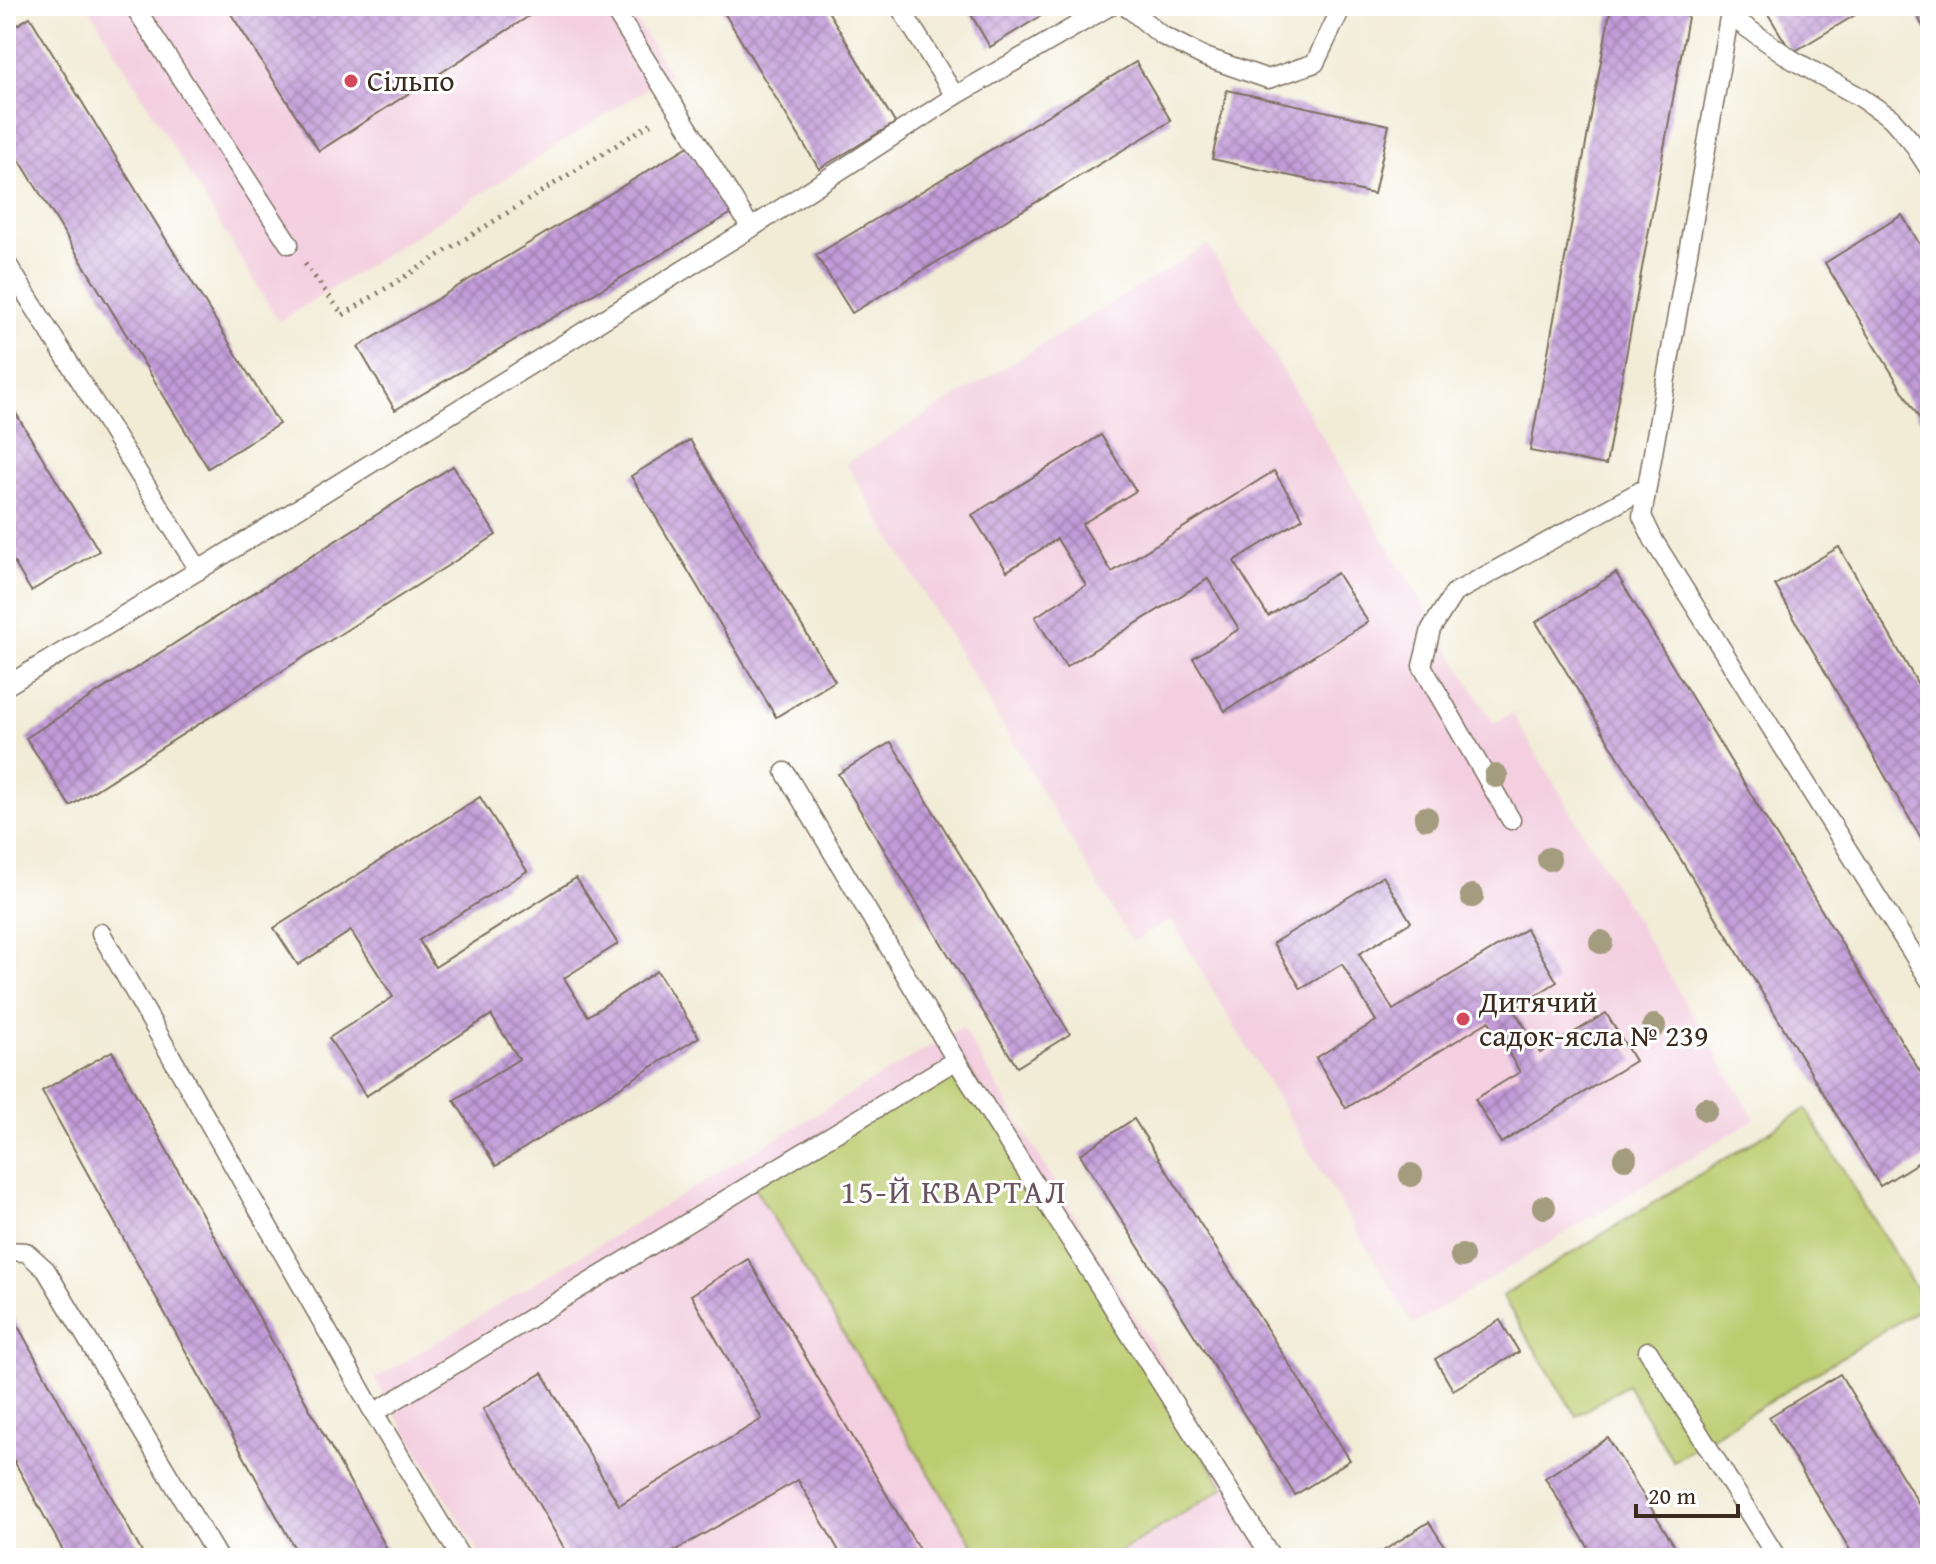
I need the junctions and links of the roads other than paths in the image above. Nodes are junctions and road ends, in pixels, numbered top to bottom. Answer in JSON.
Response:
{"nodes":[{"id":1,"x":134,"y":6,"type":"edge"},
{"id":2,"x":612,"y":6,"type":"edge"},
{"id":3,"x":899,"y":6,"type":"edge"},
{"id":4,"x":1110,"y":6,"type":"edge"},
{"id":5,"x":1126,"y":6,"type":"edge"},
{"id":6,"x":1338,"y":6,"type":"edge"},
{"id":7,"x":1730,"y":11,"type":"edge"},
{"id":8,"x":955,"y":96,"type":"junction"},
{"id":9,"x":1930,"y":170,"type":"edge"},
{"id":10,"x":751,"y":228,"type":"junction"},
{"id":11,"x":289,"y":244,"type":"road end"},
{"id":12,"x":6,"y":262,"type":"edge"},
{"id":13,"x":1646,"y":488,"type":"junction"},
{"id":14,"x":199,"y":570,"type":"junction"},
{"id":15,"x":6,"y":686,"type":"edge"},
{"id":16,"x":785,"y":772,"type":"dead end"},
{"id":17,"x":1511,"y":820,"type":"dead end"},
{"id":18,"x":101,"y":933,"type":"dead end"},
{"id":19,"x":1930,"y":981,"type":"edge"},
{"id":20,"x":956,"y":1060,"type":"junction"},
{"id":21,"x":6,"y":1251,"type":"edge"},
{"id":22,"x":1648,"y":1351,"type":"dead end"},
{"id":23,"x":374,"y":1413,"type":"junction"},
{"id":24,"x":218,"y":1558,"type":"edge"},
{"id":25,"x":461,"y":1558,"type":"edge"},
{"id":26,"x":1272,"y":1558,"type":"edge"},
{"id":27,"x":1777,"y":1558,"type":"edge"}],
"edges":[{"from":1,"to":11,"type":"lane"},
{"from":2,"to":10,"type":"lane"},
{"from":3,"to":8,"type":"lane"},
{"from":4,"to":8,"type":"lane"},
{"from":5,"to":6,"type":"lane"},
{"from":7,"to":9,"type":"lane"},
{"from":7,"to":13,"type":"lane"},
{"from":8,"to":10,"type":"lane"},
{"from":10,"to":14,"type":"lane"},
{"from":12,"to":14,"type":"lane"},
{"from":13,"to":17,"type":"lane"},
{"from":13,"to":19,"type":"lane"},
{"from":14,"to":15,"type":"lane"},
{"from":16,"to":20,"type":"lane"},
{"from":18,"to":23,"type":"lane"},
{"from":20,"to":23,"type":"lane"},
{"from":20,"to":26,"type":"lane"},
{"from":21,"to":24,"type":"lane"},
{"from":22,"to":27,"type":"lane"},
{"from":23,"to":25,"type":"lane"}]}
